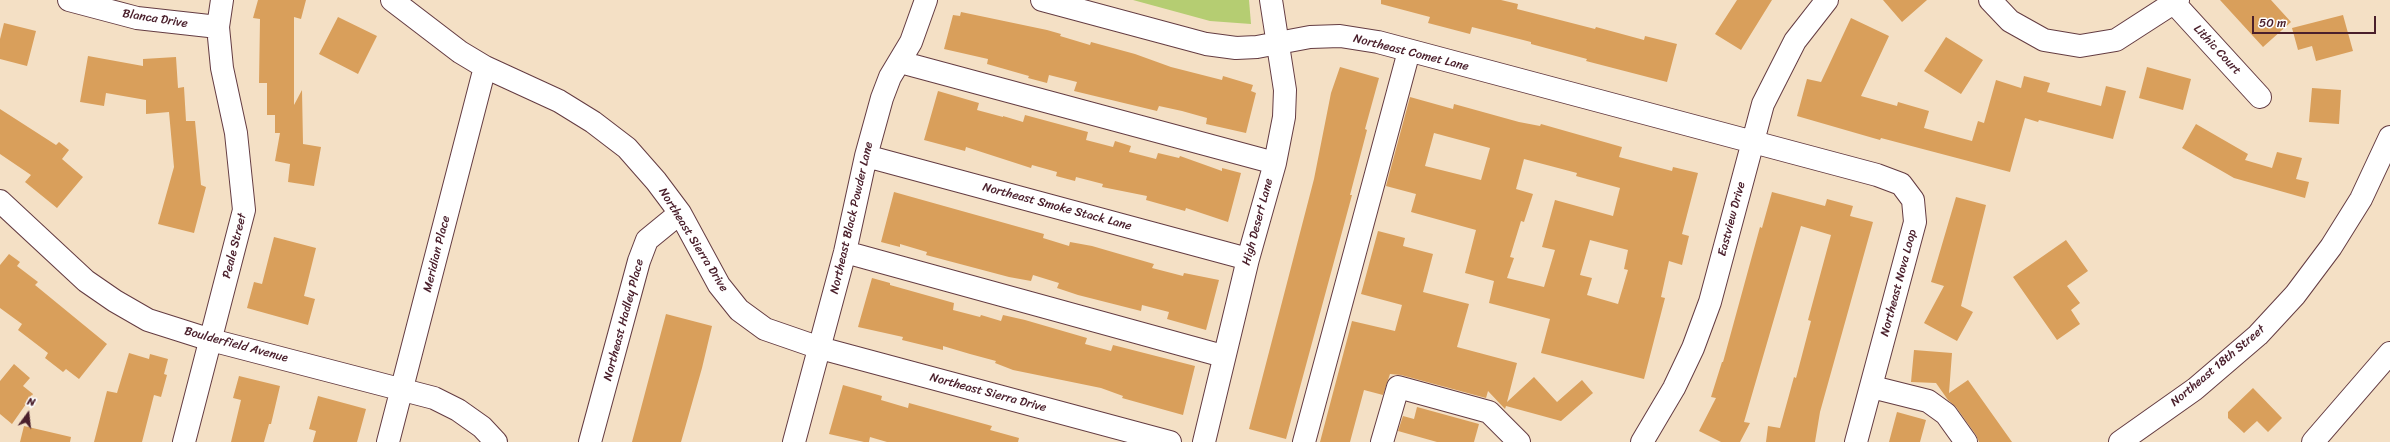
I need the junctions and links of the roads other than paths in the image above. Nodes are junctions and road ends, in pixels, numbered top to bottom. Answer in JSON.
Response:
{"nodes":[{"id":1,"x":69,"y":0,"type":"edge"},
{"id":2,"x":222,"y":0,"type":"edge"},
{"id":3,"x":392,"y":0,"type":"edge"},
{"id":4,"x":926,"y":0,"type":"edge"},
{"id":5,"x":1042,"y":0,"type":"edge"},
{"id":6,"x":1271,"y":0,"type":"edge"},
{"id":7,"x":1826,"y":0,"type":"edge"},
{"id":8,"x":1990,"y":0,"type":"edge"},
{"id":9,"x":2176,"y":2,"type":"edge"},
{"id":10,"x":218,"y":27,"type":"junction"},
{"id":11,"x":1278,"y":43,"type":"junction"},
{"id":12,"x":1409,"y":51,"type":"junction"},
{"id":13,"x":900,"y":62,"type":"junction"},
{"id":14,"x":485,"y":67,"type":"junction"},
{"id":15,"x":2260,"y":97,"type":"dead end"},
{"id":16,"x":2390,"y":136,"type":"edge"},
{"id":17,"x":1752,"y":143,"type":"junction"},
{"id":18,"x":866,"y":156,"type":"junction"},
{"id":19,"x":1275,"y":163,"type":"junction"},
{"id":20,"x":0,"y":201,"type":"edge"},
{"id":21,"x":680,"y":213,"type":"junction"},
{"id":22,"x":845,"y":252,"type":"junction"},
{"id":23,"x":1248,"y":259,"type":"junction"},
{"id":24,"x":211,"y":340,"type":"junction"},
{"id":25,"x":820,"y":348,"type":"junction"},
{"id":26,"x":2390,"y":353,"type":"edge"},
{"id":27,"x":1223,"y":356,"type":"junction"},
{"id":28,"x":1872,"y":387,"type":"junction"},
{"id":29,"x":402,"y":389,"type":"junction"},
{"id":30,"x":184,"y":442,"type":"edge"},
{"id":31,"x":388,"y":442,"type":"edge"},
{"id":32,"x":496,"y":442,"type":"edge"},
{"id":33,"x":590,"y":442,"type":"edge"},
{"id":34,"x":794,"y":442,"type":"edge"},
{"id":35,"x":1170,"y":442,"type":"edge"},
{"id":36,"x":1204,"y":442,"type":"edge"},
{"id":37,"x":1304,"y":442,"type":"edge"},
{"id":38,"x":1382,"y":442,"type":"edge"},
{"id":39,"x":1519,"y":442,"type":"edge"},
{"id":40,"x":1644,"y":442,"type":"edge"},
{"id":41,"x":1856,"y":442,"type":"edge"},
{"id":42,"x":1966,"y":442,"type":"edge"},
{"id":43,"x":2120,"y":442,"type":"edge"},
{"id":44,"x":2313,"y":442,"type":"edge"}],
"edges":[{"from":1,"to":10,"type":"street","name":"Blanca Drive"},
{"from":2,"to":10,"type":"street","name":"Peale Street"},
{"from":3,"to":14,"type":"street","name":"Northeast Sierra Drive"},
{"from":4,"to":13,"type":"street","name":"Northeast Black Powder Lane"},
{"from":5,"to":11,"type":"street","name":"Northeast Comet Lane"},
{"from":6,"to":11,"type":"street","name":"High Desert Lane"},
{"from":7,"to":17,"type":"street","name":"Eastview Drive"},
{"from":8,"to":9,"type":"street"},
{"from":9,"to":15,"type":"street","name":"Lithic Court"},
{"from":10,"to":24,"type":"street","name":"Peale Street"},
{"from":11,"to":12,"type":"street","name":"Northeast Comet Lane"},
{"from":11,"to":19,"type":"street","name":"High Desert Lane"},
{"from":12,"to":17,"type":"street","name":"Northeast Comet Lane"},
{"from":12,"to":37,"type":"street"},
{"from":13,"to":18,"type":"street","name":"Northeast Black Powder Lane"},
{"from":13,"to":19,"type":"street"},
{"from":14,"to":21,"type":"street","name":"Northeast Sierra Drive"},
{"from":14,"to":29,"type":"street","name":"Meridian Place"},
{"from":16,"to":43,"type":"street","name":"Northeast 18th Street"},
{"from":17,"to":28,"type":"street","name":"Northeast Nova Loop"},
{"from":17,"to":40,"type":"street","name":"Eastview Drive"},
{"from":18,"to":22,"type":"street","name":"Northeast Black Powder Lane"},
{"from":18,"to":23,"type":"street","name":"Northeast Smoke Stack Lane"},
{"from":19,"to":23,"type":"street","name":"High Desert Lane"},
{"from":20,"to":24,"type":"street","name":"Boulderfield Avenue"},
{"from":21,"to":25,"type":"street","name":"Northeast Sierra Drive"},
{"from":21,"to":33,"type":"street","name":"Northeast Hadley Place"},
{"from":22,"to":25,"type":"street","name":"Northeast Black Powder Lane"},
{"from":22,"to":27,"type":"street"},
{"from":23,"to":27,"type":"street","name":"High Desert Lane"},
{"from":24,"to":29,"type":"street","name":"Boulderfield Avenue"},
{"from":24,"to":30,"type":"street","name":"Peale Street"},
{"from":25,"to":34,"type":"street","name":"Northeast Black Powder Lane"},
{"from":25,"to":35,"type":"street","name":"Northeast Sierra Drive"},
{"from":26,"to":44,"type":"street"},
{"from":27,"to":36,"type":"street","name":"High Desert Lane"},
{"from":28,"to":41,"type":"street","name":"Northeast Nova Loop"},
{"from":28,"to":42,"type":"street"},
{"from":29,"to":31,"type":"street","name":"Meridian Place"},
{"from":29,"to":32,"type":"street","name":"Boulderfield Avenue"},
{"from":38,"to":39,"type":"street"}]}
